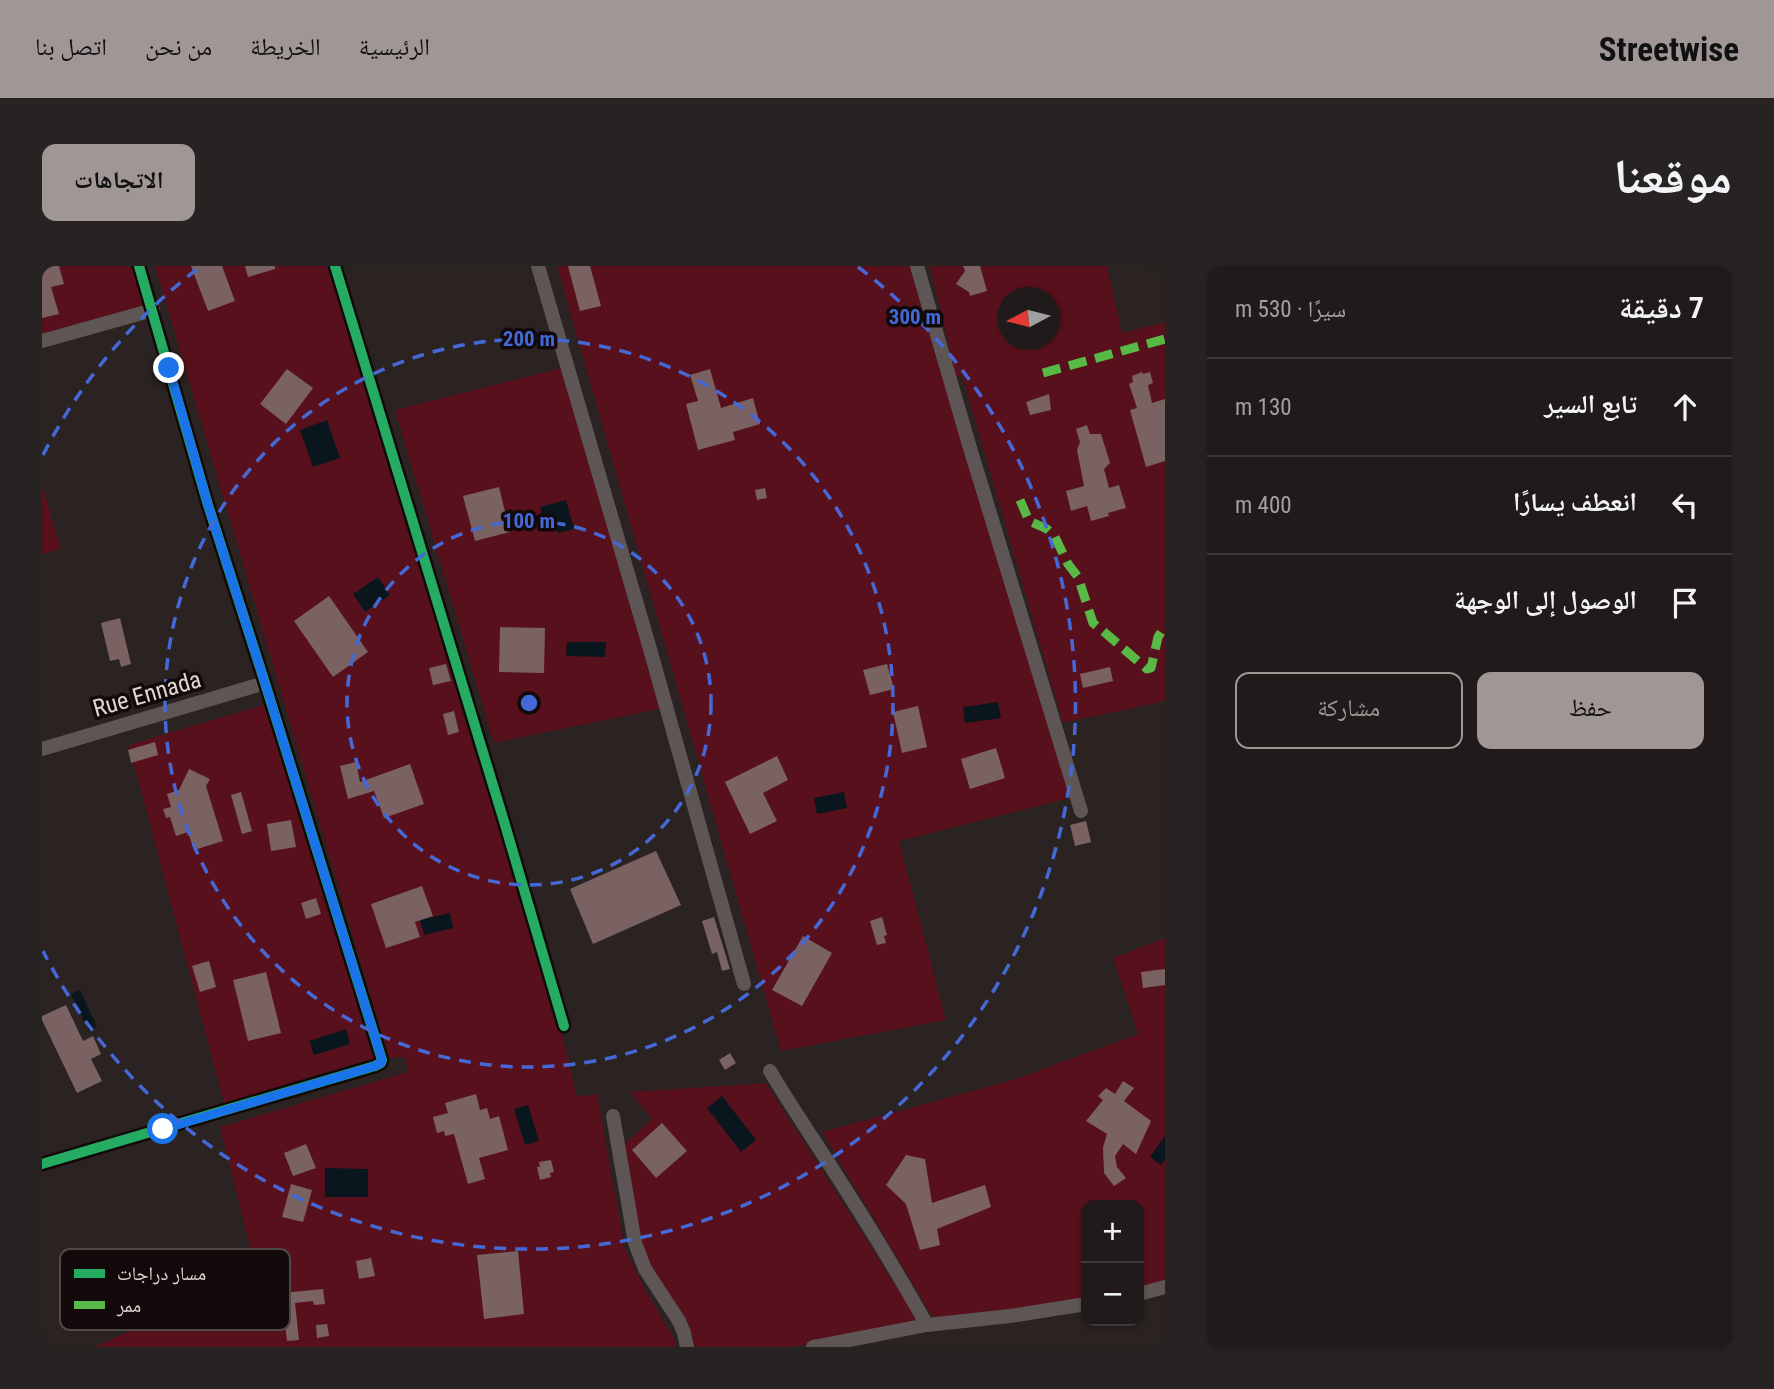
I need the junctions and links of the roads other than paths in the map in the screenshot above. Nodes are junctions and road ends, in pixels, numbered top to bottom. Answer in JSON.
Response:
{"nodes":[{"id":1,"x":139,"y":266,"type":"edge"},
{"id":2,"x":335,"y":266,"type":"edge"},
{"id":3,"x":538,"y":266,"type":"edge"},
{"id":4,"x":917,"y":266,"type":"edge"},
{"id":5,"x":153,"y":310,"type":"junction"},
{"id":6,"x":42,"y":341,"type":"edge"},
{"id":7,"x":265,"y":683,"type":"junction"},
{"id":8,"x":42,"y":749,"type":"edge"},
{"id":9,"x":1082,"y":811,"type":"dead end"},
{"id":10,"x":744,"y":984,"type":"dead end"},
{"id":11,"x":564,"y":1026,"type":"dead end"},
{"id":12,"x":770,"y":1071,"type":"dead end"},
{"id":13,"x":612,"y":1116,"type":"dead end"},
{"id":14,"x":42,"y":1164,"type":"edge"},
{"id":15,"x":1165,"y":1287,"type":"edge"},
{"id":16,"x":1144,"y":1293,"type":"edge"},
{"id":17,"x":1081,"y":1305,"type":"edge"},
{"id":18,"x":927,"y":1325,"type":"junction"},
{"id":19,"x":687,"y":1347,"type":"edge"},
{"id":20,"x":813,"y":1347,"type":"edge"}],
"edges":[{"from":1,"to":5,"type":"street"},
{"from":2,"to":11,"type":"street"},
{"from":3,"to":10,"type":"street"},
{"from":4,"to":9,"type":"street"},
{"from":5,"to":6,"type":"street"},
{"from":5,"to":7,"type":"street"},
{"from":7,"to":8,"type":"street","name":"Rue Ennada"},
{"from":7,"to":14,"type":"street"},
{"from":12,"to":18,"type":"street"},
{"from":13,"to":19,"type":"street"},
{"from":15,"to":16,"type":"street"},
{"from":17,"to":18,"type":"street"},
{"from":18,"to":20,"type":"street"}]}
